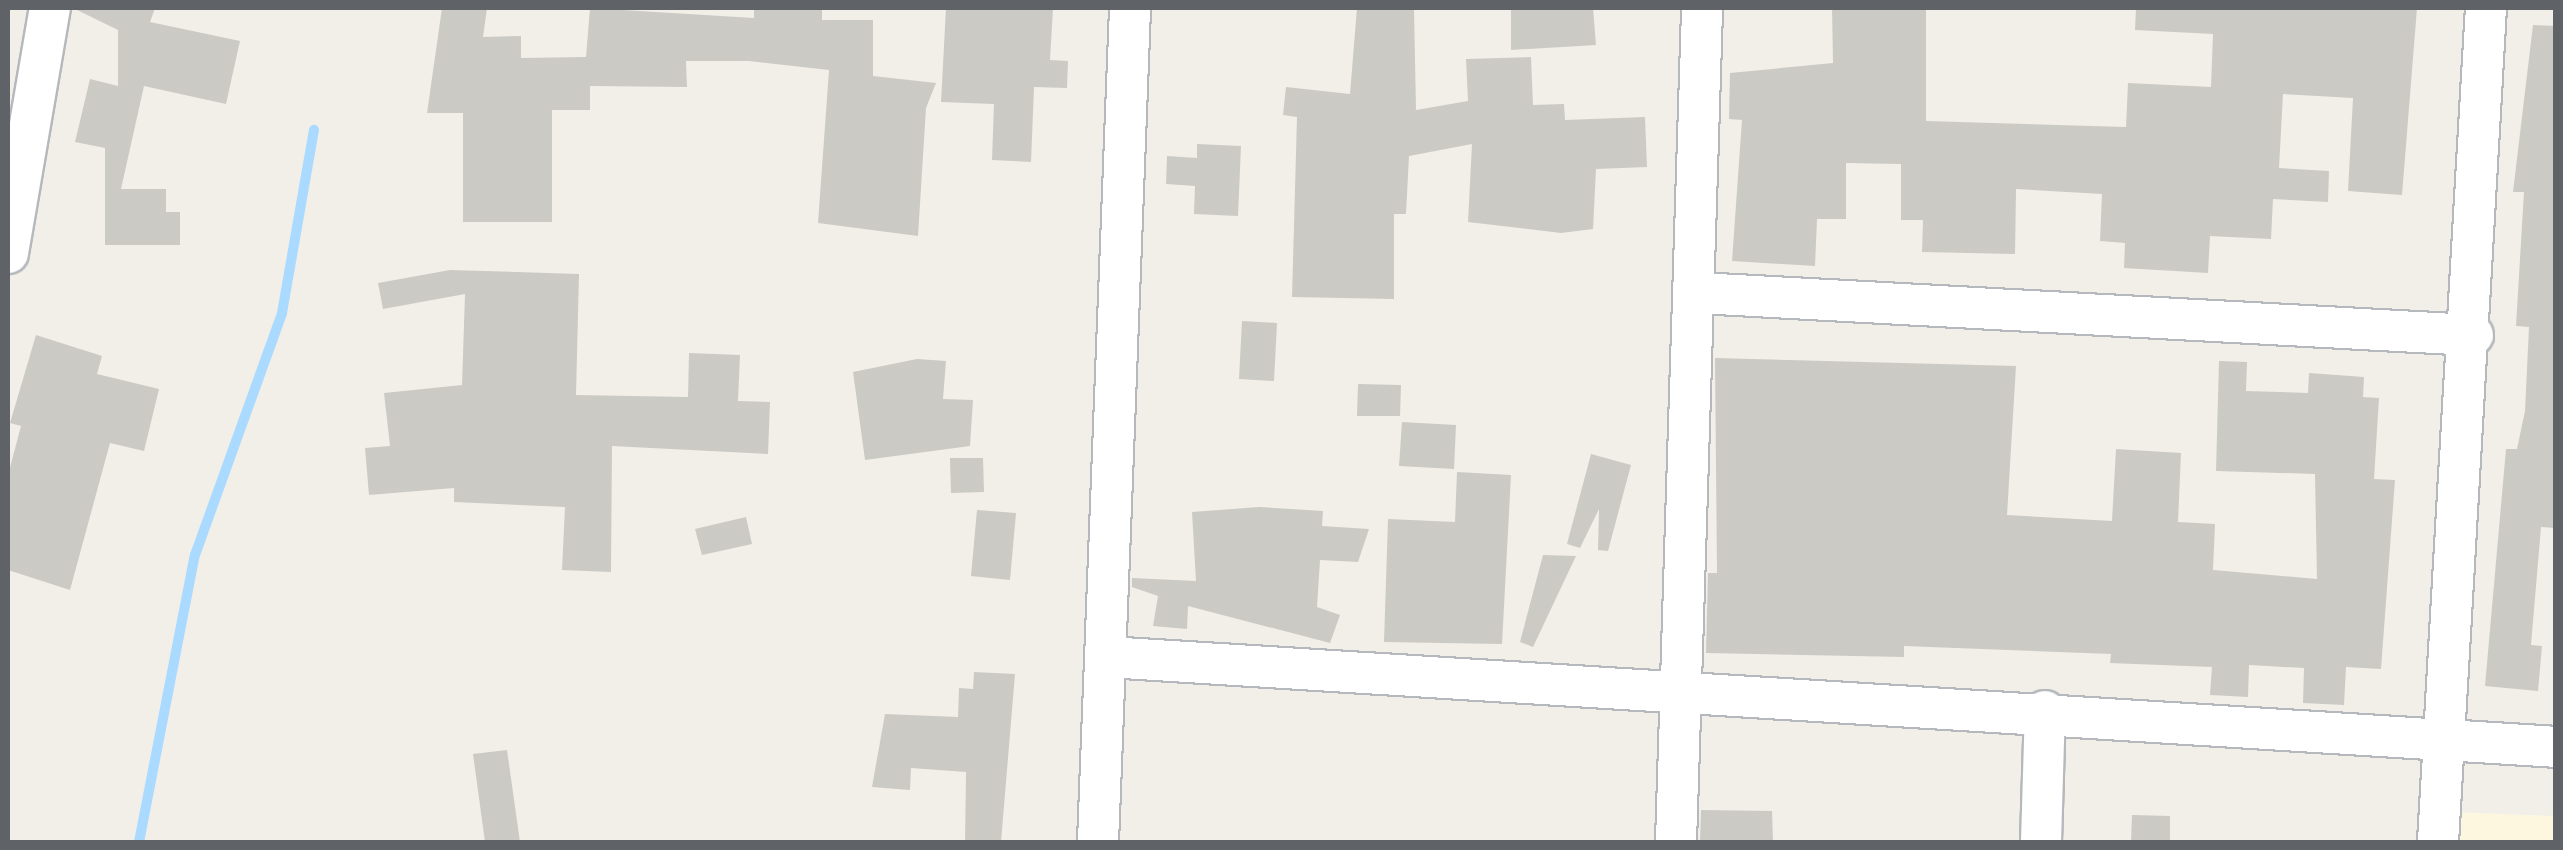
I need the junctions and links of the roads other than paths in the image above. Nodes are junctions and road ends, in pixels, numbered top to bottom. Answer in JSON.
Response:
{"nodes":[{"id":1,"x":50,"y":8,"type":"edge"},
{"id":2,"x":1130,"y":8,"type":"edge"},
{"id":3,"x":1702,"y":8,"type":"edge"},
{"id":4,"x":2486,"y":8,"type":"edge"},
{"id":5,"x":8,"y":253,"type":"edge"},
{"id":6,"x":1699,"y":293,"type":"junction"},
{"id":7,"x":2473,"y":335,"type":"junction"},
{"id":8,"x":1106,"y":657,"type":"junction"},
{"id":9,"x":1683,"y":688,"type":"junction"},
{"id":10,"x":2045,"y":711,"type":"junction"},
{"id":11,"x":2444,"y":742,"type":"junction"},
{"id":12,"x":2556,"y":746,"type":"edge"},
{"id":13,"x":1098,"y":842,"type":"edge"},
{"id":14,"x":1676,"y":842,"type":"edge"},
{"id":15,"x":2041,"y":842,"type":"edge"},
{"id":16,"x":2438,"y":842,"type":"edge"}],
"edges":[{"from":1,"to":5,"type":"street"},
{"from":2,"to":8,"type":"street"},
{"from":3,"to":6,"type":"street"},
{"from":4,"to":7,"type":"street"},
{"from":6,"to":7,"type":"street"},
{"from":6,"to":9,"type":"street"},
{"from":7,"to":11,"type":"street"},
{"from":8,"to":9,"type":"street"},
{"from":8,"to":13,"type":"street"},
{"from":9,"to":10,"type":"street"},
{"from":9,"to":14,"type":"street"},
{"from":10,"to":11,"type":"street"},
{"from":10,"to":15,"type":"street"},
{"from":11,"to":12,"type":"street"},
{"from":11,"to":16,"type":"street"}]}
